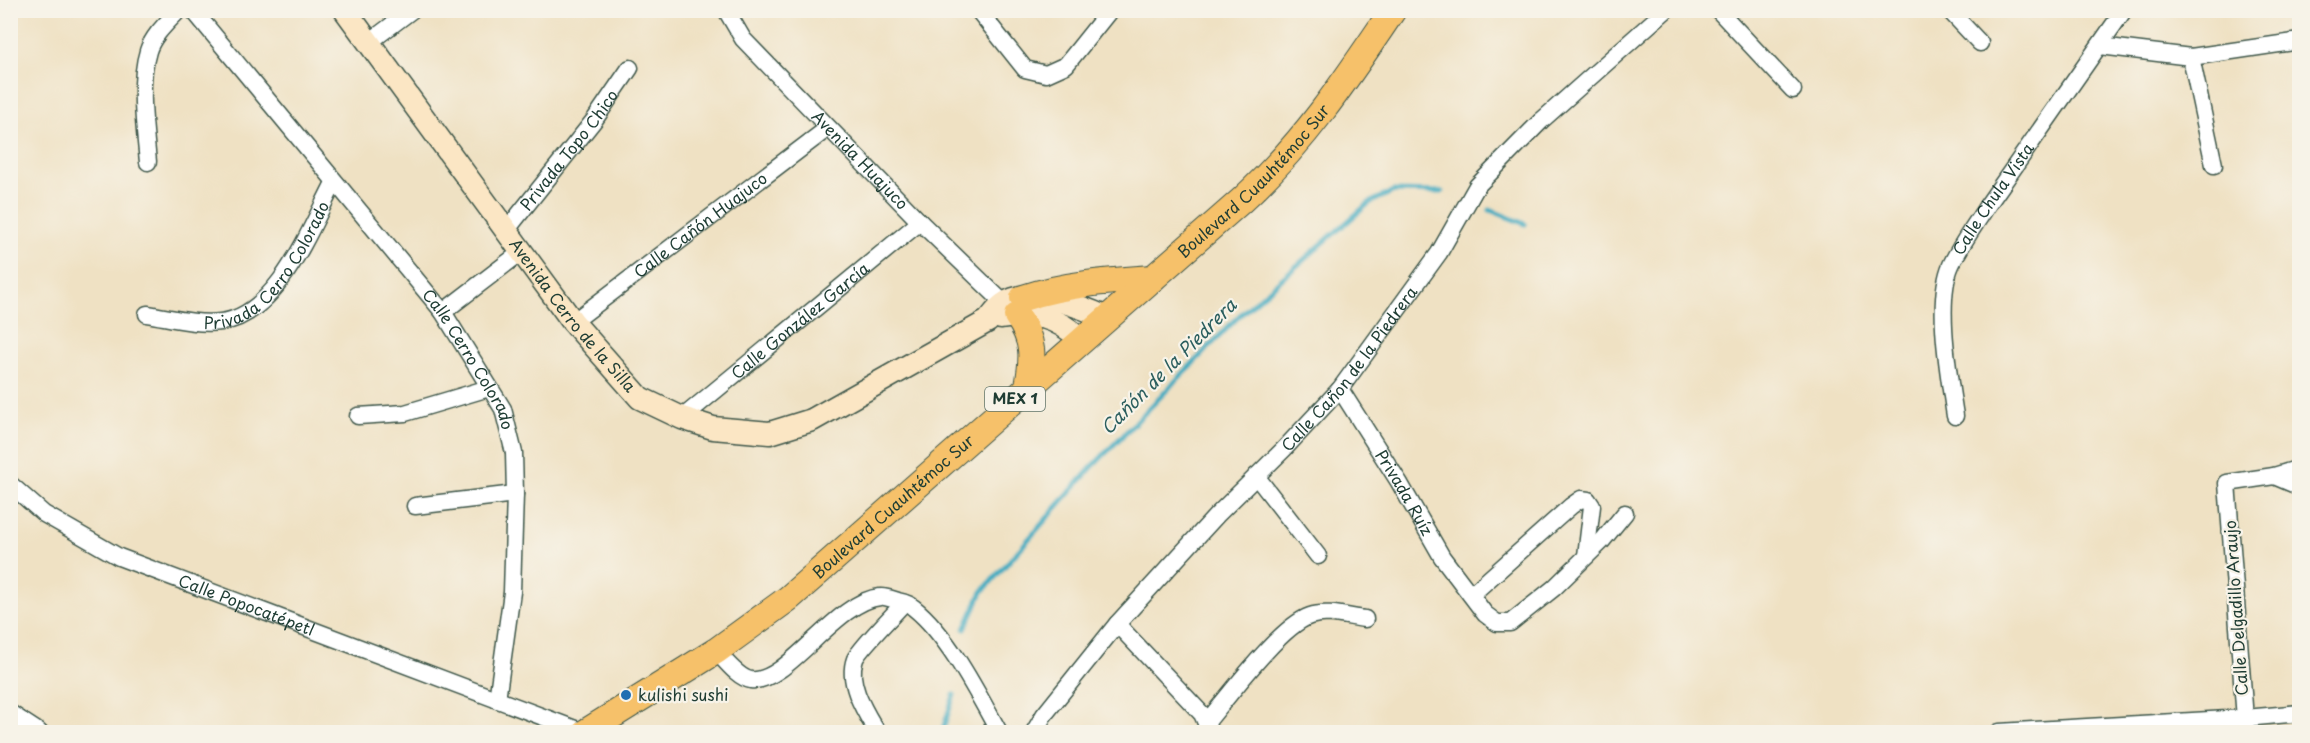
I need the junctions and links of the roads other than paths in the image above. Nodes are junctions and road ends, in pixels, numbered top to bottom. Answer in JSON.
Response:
{"nodes":[{"id":1,"x":179,"y":10,"type":"edge"},
{"id":2,"x":193,"y":10,"type":"edge"},
{"id":3,"x":345,"y":10,"type":"edge"},
{"id":4,"x":412,"y":10,"type":"edge"},
{"id":5,"x":726,"y":10,"type":"edge"},
{"id":6,"x":978,"y":10,"type":"edge"},
{"id":7,"x":1110,"y":10,"type":"edge"},
{"id":8,"x":1393,"y":10,"type":"edge"},
{"id":9,"x":1666,"y":10,"type":"edge"},
{"id":10,"x":1718,"y":10,"type":"edge"},
{"id":11,"x":1949,"y":10,"type":"edge"},
{"id":12,"x":2124,"y":10,"type":"edge"},
{"id":13,"x":2300,"y":41,"type":"edge"},
{"id":14,"x":368,"y":43,"type":"junction"},
{"id":15,"x":1980,"y":43,"type":"dead end"},
{"id":16,"x":2100,"y":46,"type":"junction"},
{"id":17,"x":2191,"y":57,"type":"junction"},
{"id":18,"x":630,"y":68,"type":"dead end"},
{"id":19,"x":1793,"y":90,"type":"dead end"},
{"id":20,"x":828,"y":128,"type":"junction"},
{"id":21,"x":148,"y":162,"type":"dead end"},
{"id":22,"x":2214,"y":165,"type":"dead end"},
{"id":23,"x":334,"y":183,"type":"junction"},
{"id":24,"x":920,"y":222,"type":"junction"},
{"id":25,"x":505,"y":232,"type":"junction"},
{"id":26,"x":520,"y":253,"type":"junction"},
{"id":27,"x":1153,"y":278,"type":"junction"},
{"id":28,"x":1015,"y":305,"type":"junction"},
{"id":29,"x":443,"y":312,"type":"junction"},
{"id":30,"x":147,"y":314,"type":"dead end"},
{"id":31,"x":1107,"y":318,"type":"junction"},
{"id":32,"x":573,"y":322,"type":"junction"},
{"id":33,"x":1082,"y":340,"type":"junction"},
{"id":34,"x":1028,"y":387,"type":"junction"},
{"id":35,"x":489,"y":388,"type":"junction"},
{"id":36,"x":1340,"y":389,"type":"junction"},
{"id":37,"x":358,"y":416,"type":"dead end"},
{"id":38,"x":1955,"y":416,"type":"dead end"},
{"id":39,"x":682,"y":418,"type":"junction"},
{"id":40,"x":2295,"y":469,"type":"edge"},
{"id":41,"x":1256,"y":476,"type":"junction"},
{"id":42,"x":2274,"y":476,"type":"junction"},
{"id":43,"x":10,"y":484,"type":"edge"},
{"id":44,"x":2299,"y":488,"type":"edge"},
{"id":45,"x":515,"y":494,"type":"junction"},
{"id":46,"x":415,"y":506,"type":"dead end"},
{"id":47,"x":1625,"y":513,"type":"dead end"},
{"id":48,"x":1318,"y":556,"type":"dead end"},
{"id":49,"x":1586,"y":556,"type":"junction"},
{"id":50,"x":1471,"y":595,"type":"junction"},
{"id":51,"x":904,"y":603,"type":"junction"},
{"id":52,"x":1365,"y":619,"type":"dead end"},
{"id":53,"x":1118,"y":624,"type":"junction"},
{"id":54,"x":716,"y":651,"type":"junction"},
{"id":55,"x":497,"y":700,"type":"junction"},
{"id":56,"x":10,"y":713,"type":"edge"},
{"id":57,"x":2300,"y":713,"type":"edge"},
{"id":58,"x":2245,"y":725,"type":"edge"},
{"id":59,"x":1208,"y":728,"type":"edge"},
{"id":60,"x":39,"y":732,"type":"edge"},
{"id":61,"x":584,"y":732,"type":"edge"},
{"id":62,"x":877,"y":732,"type":"edge"},
{"id":63,"x":999,"y":732,"type":"edge"},
{"id":64,"x":1034,"y":732,"type":"edge"},
{"id":65,"x":1999,"y":732,"type":"edge"}],
"edges":[{"from":1,"to":21,"type":"street"},
{"from":2,"to":23,"type":"street","name":"Calle Cerro Colorado"},
{"from":3,"to":14,"type":"main road","name":"Avenida Cerro de la Silla"},
{"from":4,"to":14,"type":"street"},
{"from":5,"to":20,"type":"street","name":"Avenida Huajuco"},
{"from":6,"to":7,"type":"street"},
{"from":8,"to":27,"type":"main road","name":"Boulevard Cuauhtémoc Sur","number":"MEX 1"},
{"from":9,"to":36,"type":"street","name":"Calle Cañon de la Piedrera"},
{"from":10,"to":19,"type":"street"},
{"from":11,"to":15,"type":"street"},
{"from":12,"to":16,"type":"street","name":"Calle Chula Vista"},
{"from":13,"to":17,"type":"street"},
{"from":14,"to":25,"type":"main road","name":"Avenida Cerro de la Silla"},
{"from":16,"to":17,"type":"street"},
{"from":16,"to":38,"type":"street","name":"Calle Chula Vista"},
{"from":17,"to":22,"type":"street"},
{"from":18,"to":25,"type":"street","name":"Privada Topo Chico"},
{"from":20,"to":24,"type":"street","name":"Avenida Huajuco"},
{"from":20,"to":32,"type":"street","name":"Calle Cañón Huajuco"},
{"from":23,"to":29,"type":"street","name":"Calle Cerro Colorado"},
{"from":23,"to":30,"type":"street","name":"Privada Cerro Colorado"},
{"from":24,"to":28,"type":"street","name":"Avenida Huajuco"},
{"from":24,"to":39,"type":"street","name":"Calle González García"},
{"from":25,"to":26,"type":"main road","name":"Avenida Cerro de la Silla"},
{"from":26,"to":29,"type":"street"},
{"from":26,"to":32,"type":"main road","name":"Avenida Cerro de la Silla"},
{"from":27,"to":28,"type":"main road"},
{"from":27,"to":31,"type":"main road","name":"Boulevard Cuauhtémoc Sur","number":"MEX 1"},
{"from":28,"to":31,"type":"main road"},
{"from":28,"to":33,"type":"main road"},
{"from":28,"to":34,"type":"main road"},
{"from":28,"to":39,"type":"main road","name":"Avenida Cerro de la Silla"},
{"from":29,"to":35,"type":"street","name":"Calle Cerro Colorado"},
{"from":31,"to":33,"type":"main road","name":"Boulevard Cuauhtémoc Sur","number":"MEX 1"},
{"from":32,"to":39,"type":"main road","name":"Avenida Cerro de la Silla"},
{"from":33,"to":34,"type":"main road","name":"Boulevard Cuauhtémoc Sur","number":"MEX 1"},
{"from":34,"to":54,"type":"main road","name":"Boulevard Cuauhtémoc Sur","number":"MEX 1"},
{"from":35,"to":37,"type":"street"},
{"from":35,"to":45,"type":"street","name":"Calle Cerro Colorado"},
{"from":36,"to":41,"type":"street","name":"Calle Cañon de la Piedrera"},
{"from":36,"to":50,"type":"street","name":"Privada Ruíz"},
{"from":40,"to":42,"type":"street"},
{"from":40,"to":44,"type":"street"},
{"from":41,"to":48,"type":"street"},
{"from":41,"to":53,"type":"street","name":"Calle Cañon de la Piedrera"},
{"from":42,"to":44,"type":"street"},
{"from":42,"to":58,"type":"street","name":"Calle Delgadillo Araujo"},
{"from":43,"to":55,"type":"street","name":"Calle Popocatépetl"},
{"from":45,"to":46,"type":"street"},
{"from":45,"to":55,"type":"street","name":"Calle Cerro Colorado"},
{"from":47,"to":49,"type":"street"},
{"from":49,"to":50,"type":"street","name":"Privada Ruíz"},
{"from":49,"to":50,"type":"street"},
{"from":51,"to":54,"type":"street"},
{"from":51,"to":62,"type":"street"},
{"from":51,"to":63,"type":"street"},
{"from":52,"to":59,"type":"street"},
{"from":53,"to":59,"type":"street"},
{"from":53,"to":64,"type":"street","name":"Calle Cañon de la Piedrera"},
{"from":54,"to":61,"type":"main road","name":"Boulevard Cuauhtémoc Sur","number":"MEX 1"},
{"from":55,"to":61,"type":"street"},
{"from":56,"to":60,"type":"street"},
{"from":57,"to":58,"type":"street"},
{"from":58,"to":65,"type":"street"}]}
